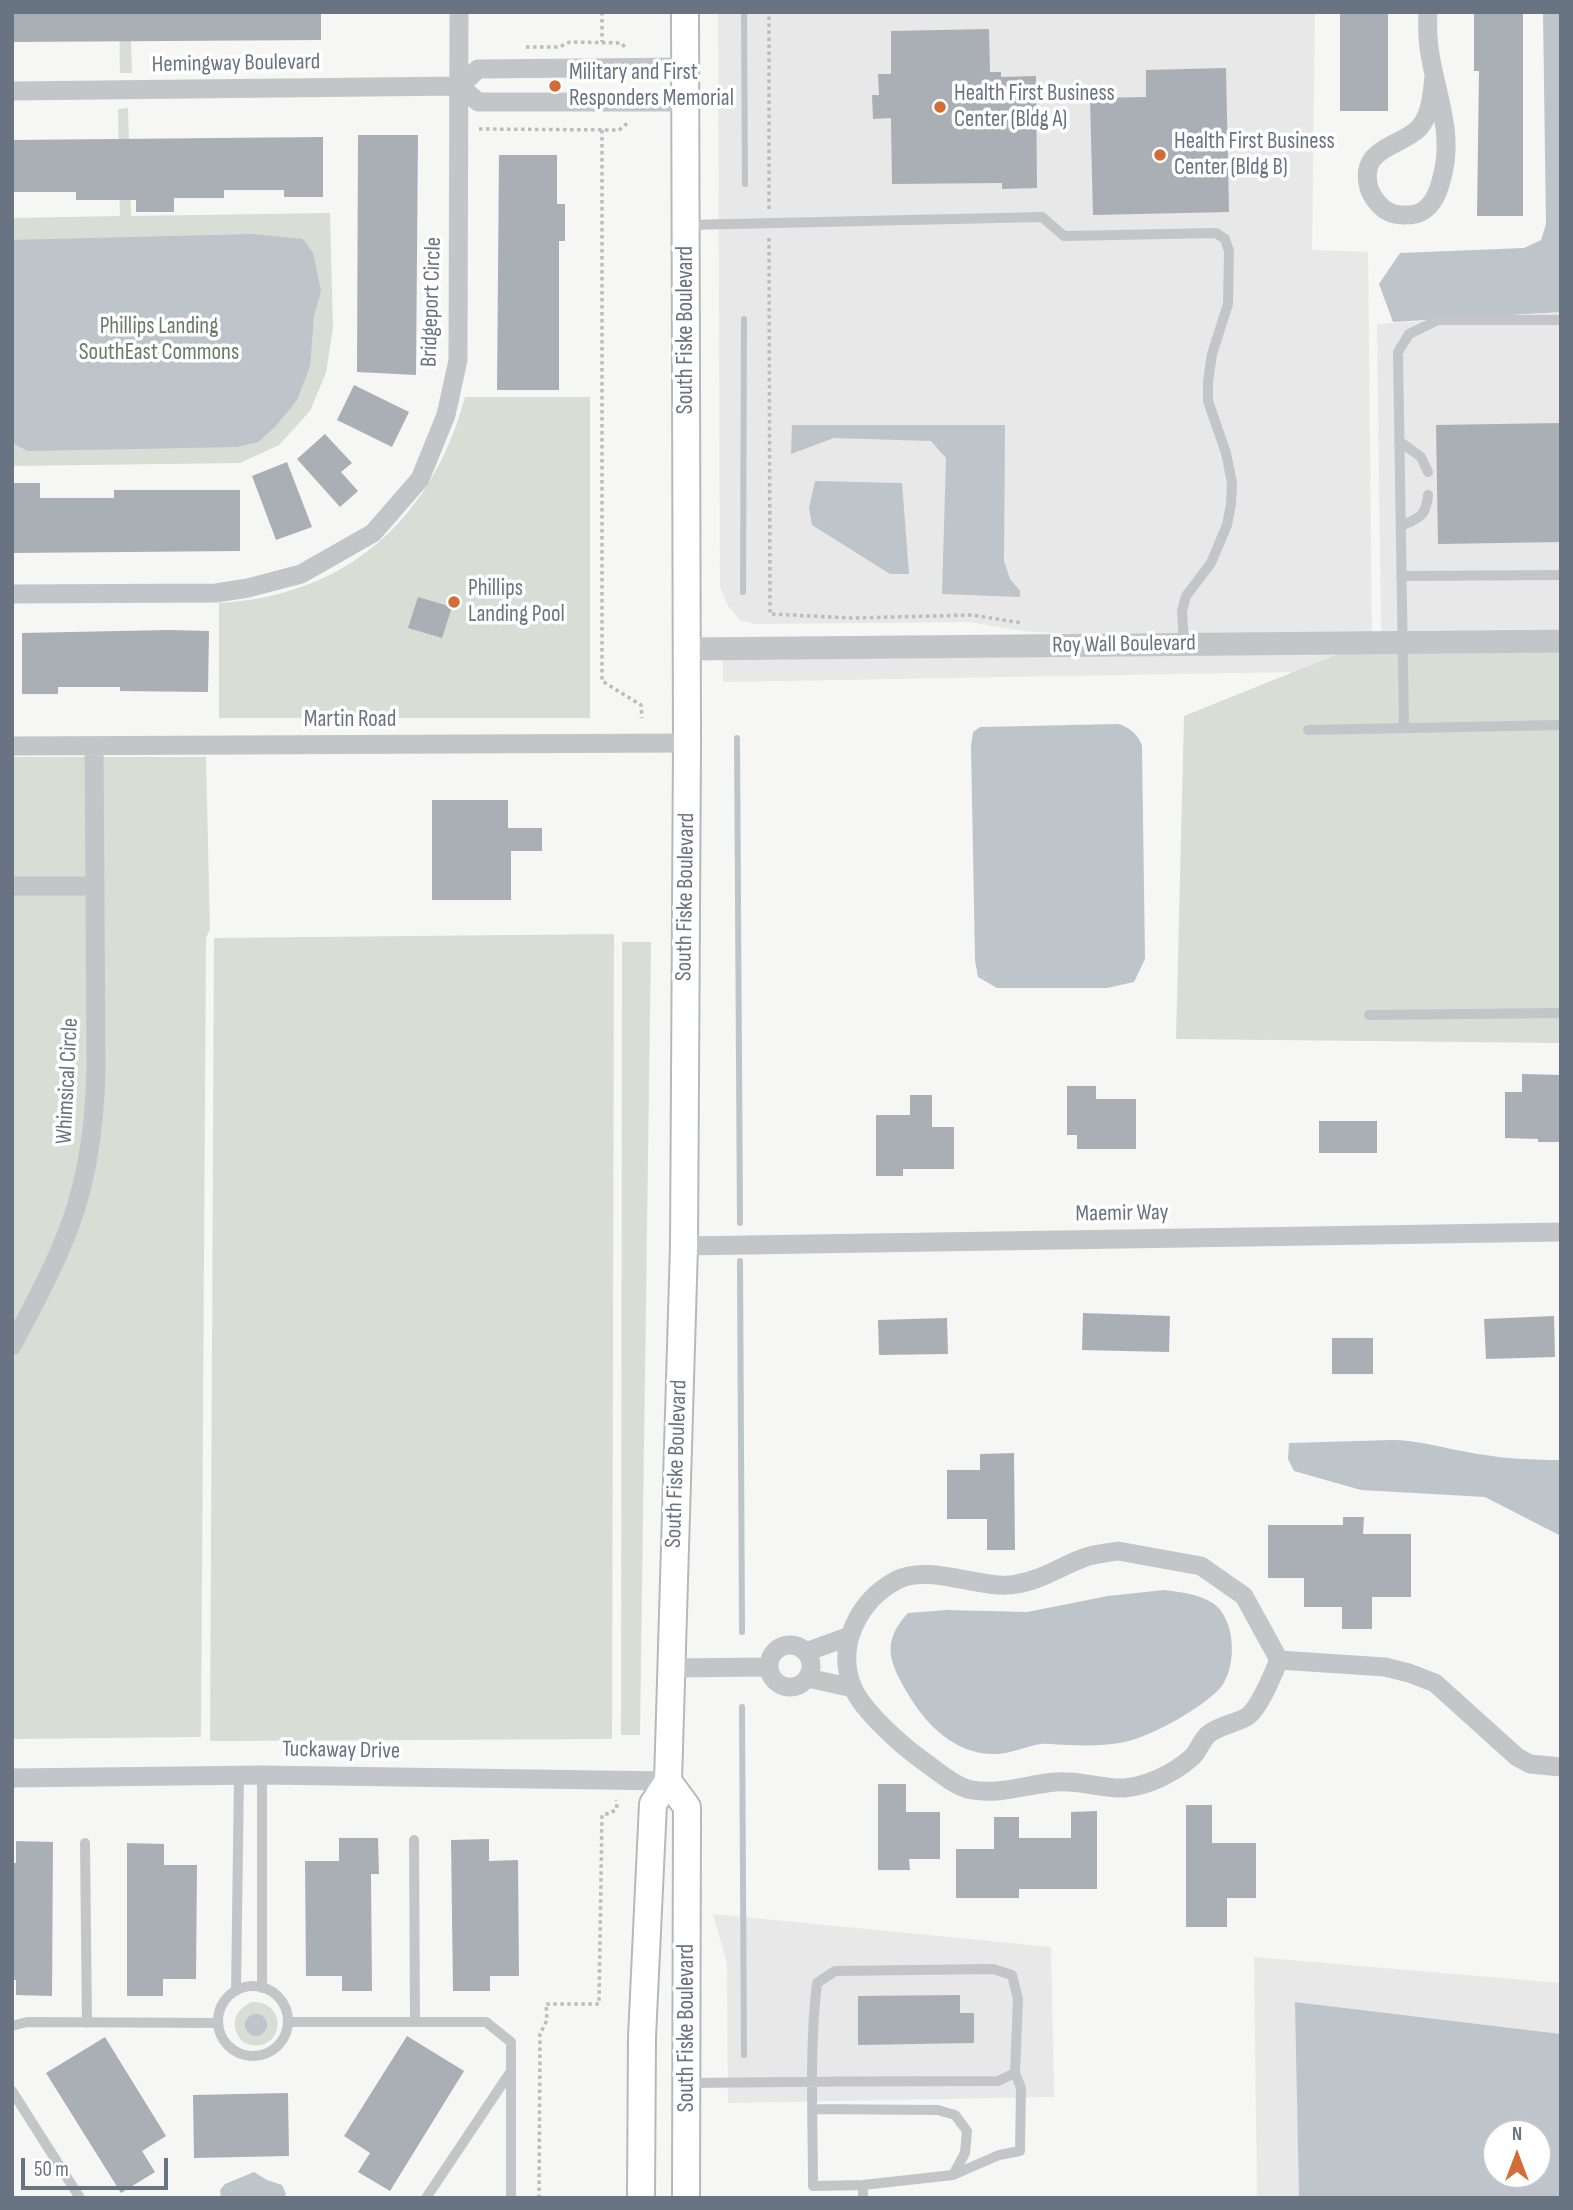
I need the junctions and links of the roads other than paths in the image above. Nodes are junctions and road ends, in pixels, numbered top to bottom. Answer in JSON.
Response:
{"nodes":[{"id":1,"x":459,"y":12,"type":"edge"},
{"id":2,"x":685,"y":12,"type":"edge"},
{"id":3,"x":1428,"y":12,"type":"edge"},
{"id":4,"x":685,"y":67,"type":"junction"},
{"id":5,"x":1434,"y":77,"type":"junction"},
{"id":6,"x":460,"y":86,"type":"junction"},
{"id":7,"x":12,"y":91,"type":"edge"},
{"id":8,"x":686,"y":102,"type":"junction"},
{"id":9,"x":686,"y":225,"type":"junction"},
{"id":10,"x":1561,"y":320,"type":"edge"},
{"id":11,"x":1399,"y":441,"type":"junction"},
{"id":12,"x":1428,"y":472,"type":"dead end"},
{"id":13,"x":1428,"y":495,"type":"dead end"},
{"id":14,"x":1401,"y":526,"type":"junction"},
{"id":15,"x":1561,"y":575,"type":"edge"},
{"id":16,"x":1401,"y":576,"type":"junction"},
{"id":17,"x":12,"y":594,"type":"edge"},
{"id":18,"x":1561,"y":641,"type":"edge"},
{"id":19,"x":1402,"y":642,"type":"junction"},
{"id":20,"x":1184,"y":644,"type":"junction"},
{"id":21,"x":687,"y":649,"type":"junction"},
{"id":22,"x":1561,"y":725,"type":"edge"},
{"id":23,"x":1404,"y":728,"type":"junction"},
{"id":24,"x":1308,"y":730,"type":"dead end"},
{"id":25,"x":687,"y":743,"type":"junction"},
{"id":26,"x":12,"y":746,"type":"edge"},
{"id":27,"x":94,"y":746,"type":"junction"},
{"id":28,"x":12,"y":886,"type":"edge"},
{"id":29,"x":95,"y":886,"type":"junction"},
{"id":30,"x":1561,"y":1013,"type":"edge"},
{"id":31,"x":1369,"y":1015,"type":"dead end"},
{"id":32,"x":1561,"y":1232,"type":"edge"},
{"id":33,"x":684,"y":1246,"type":"junction"},
{"id":34,"x":12,"y":1346,"type":"edge"},
{"id":35,"x":850,"y":1636,"type":"junction"},
{"id":36,"x":806,"y":1652,"type":"junction"},
{"id":37,"x":1279,"y":1660,"type":"junction"},
{"id":38,"x":769,"y":1667,"type":"junction"},
{"id":39,"x":672,"y":1668,"type":"junction"},
{"id":40,"x":808,"y":1678,"type":"junction"},
{"id":41,"x":853,"y":1688,"type":"junction"},
{"id":42,"x":1561,"y":1767,"type":"edge"},
{"id":43,"x":239,"y":1775,"type":"junction"},
{"id":44,"x":262,"y":1775,"type":"junction"},
{"id":45,"x":12,"y":1778,"type":"edge"},
{"id":46,"x":668,"y":1781,"type":"junction"},
{"id":47,"x":414,"y":1840,"type":"dead end"},
{"id":48,"x":85,"y":1843,"type":"dead end"},
{"id":49,"x":262,"y":1988,"type":"junction"},
{"id":50,"x":236,"y":1991,"type":"junction"},
{"id":51,"x":288,"y":2022,"type":"junction"},
{"id":52,"x":415,"y":2022,"type":"junction"},
{"id":53,"x":87,"y":2023,"type":"junction"},
{"id":54,"x":218,"y":2023,"type":"junction"},
{"id":55,"x":12,"y":2026,"type":"edge"},
{"id":56,"x":511,"y":2071,"type":"junction"},
{"id":57,"x":1015,"y":2073,"type":"junction"},
{"id":58,"x":813,"y":2082,"type":"junction"},
{"id":59,"x":687,"y":2084,"type":"junction"},
{"id":60,"x":12,"y":2091,"type":"edge"},
{"id":61,"x":813,"y":2109,"type":"junction"},
{"id":62,"x":953,"y":2175,"type":"junction"},
{"id":63,"x":863,"y":2185,"type":"junction"},
{"id":64,"x":80,"y":2198,"type":"edge"},
{"id":65,"x":426,"y":2198,"type":"edge"},
{"id":66,"x":511,"y":2198,"type":"edge"},
{"id":67,"x":640,"y":2198,"type":"edge"},
{"id":68,"x":687,"y":2198,"type":"edge"},
{"id":69,"x":863,"y":2198,"type":"edge"}],
"edges":[{"from":1,"to":6,"type":"street","name":"Bridgeport Circle"},
{"from":2,"to":4,"type":"main road","name":"South Fiske Boulevard"},
{"from":3,"to":5,"type":"street"},
{"from":4,"to":6,"type":"street"},
{"from":4,"to":8,"type":"main road","name":"South Fiske Boulevard"},
{"from":5,"to":5,"type":"street"},
{"from":6,"to":7,"type":"street","name":"Hemingway Boulevard"},
{"from":6,"to":8,"type":"street","name":"Hemingway Boulevard"},
{"from":6,"to":17,"type":"street","name":"Bridgeport Circle"},
{"from":8,"to":9,"type":"main road","name":"South Fiske Boulevard"},
{"from":9,"to":20,"type":"lane"},
{"from":9,"to":21,"type":"main road","name":"South Fiske Boulevard"},
{"from":10,"to":11,"type":"lane"},
{"from":11,"to":12,"type":"lane"},
{"from":11,"to":14,"type":"lane"},
{"from":13,"to":14,"type":"lane"},
{"from":14,"to":16,"type":"lane"},
{"from":15,"to":16,"type":"lane"},
{"from":16,"to":19,"type":"lane"},
{"from":18,"to":19,"type":"street","name":"Roy Wall Boulevard"},
{"from":19,"to":20,"type":"street","name":"Roy Wall Boulevard"},
{"from":19,"to":23,"type":"lane"},
{"from":20,"to":21,"type":"street","name":"Roy Wall Boulevard"},
{"from":21,"to":25,"type":"main road","name":"South Fiske Boulevard"},
{"from":22,"to":23,"type":"lane"},
{"from":23,"to":24,"type":"lane"},
{"from":25,"to":27,"type":"street","name":"Martin Road"},
{"from":25,"to":33,"type":"main road","name":"South Fiske Boulevard"},
{"from":26,"to":27,"type":"street","name":"Martin Road"},
{"from":27,"to":29,"type":"street","name":"Whimsical Circle"},
{"from":28,"to":29,"type":"street"},
{"from":29,"to":34,"type":"street","name":"Whimsical Circle"},
{"from":30,"to":31,"type":"lane"},
{"from":32,"to":33,"type":"street","name":"Maemir Way"},
{"from":33,"to":39,"type":"main road","name":"South Fiske Boulevard"},
{"from":35,"to":36,"type":"street"},
{"from":35,"to":37,"type":"street"},
{"from":35,"to":41,"type":"street"},
{"from":36,"to":38,"type":"street"},
{"from":36,"to":40,"type":"street"},
{"from":37,"to":41,"type":"street"},
{"from":37,"to":42,"type":"street"},
{"from":38,"to":39,"type":"street"},
{"from":38,"to":40,"type":"street"},
{"from":39,"to":46,"type":"main road","name":"South Fiske Boulevard"},
{"from":40,"to":41,"type":"street"},
{"from":43,"to":44,"type":"street","name":"Tuckaway Drive"},
{"from":43,"to":45,"type":"street","name":"Tuckaway Drive"},
{"from":43,"to":50,"type":"lane"},
{"from":44,"to":46,"type":"street","name":"Tuckaway Drive"},
{"from":44,"to":49,"type":"lane"},
{"from":46,"to":59,"type":"main road","name":"South Fiske Boulevard"},
{"from":46,"to":67,"type":"main road","name":"South Fiske Boulevard"},
{"from":47,"to":52,"type":"lane"},
{"from":48,"to":53,"type":"lane"},
{"from":49,"to":50,"type":"lane"},
{"from":49,"to":51,"type":"lane"},
{"from":50,"to":54,"type":"lane"},
{"from":51,"to":52,"type":"lane"},
{"from":51,"to":54,"type":"lane"},
{"from":52,"to":56,"type":"lane"},
{"from":53,"to":54,"type":"lane"},
{"from":53,"to":55,"type":"lane"},
{"from":56,"to":65,"type":"lane"},
{"from":56,"to":66,"type":"lane"},
{"from":57,"to":58,"type":"lane"},
{"from":57,"to":58,"type":"lane"},
{"from":57,"to":62,"type":"lane"},
{"from":58,"to":59,"type":"lane"},
{"from":58,"to":61,"type":"lane"},
{"from":59,"to":68,"type":"main road","name":"South Fiske Boulevard"},
{"from":60,"to":64,"type":"lane"},
{"from":61,"to":62,"type":"lane"},
{"from":61,"to":63,"type":"lane"},
{"from":62,"to":63,"type":"lane"},
{"from":63,"to":69,"type":"lane"}]}
